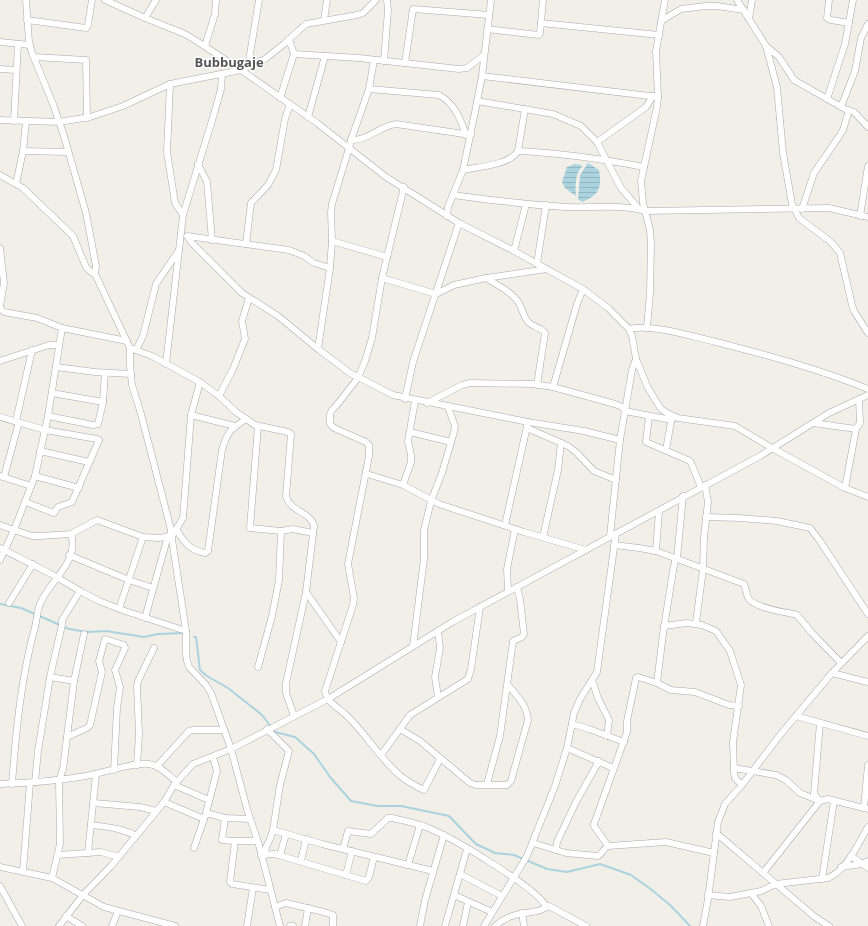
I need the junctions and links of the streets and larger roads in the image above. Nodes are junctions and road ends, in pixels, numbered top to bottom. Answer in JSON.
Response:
{"nodes":[{"id":1,"x":26,"y":0,"type":"edge"},
{"id":2,"x":92,"y":0,"type":"edge"},
{"id":3,"x":105,"y":0,"type":"edge"},
{"id":4,"x":156,"y":0,"type":"edge"},
{"id":5,"x":216,"y":0,"type":"edge"},
{"id":6,"x":259,"y":0,"type":"edge"},
{"id":7,"x":327,"y":0,"type":"edge"},
{"id":8,"x":376,"y":0,"type":"edge"},
{"id":9,"x":387,"y":0,"type":"edge"},
{"id":10,"x":492,"y":0,"type":"edge"},
{"id":11,"x":543,"y":0,"type":"edge"},
{"id":12,"x":665,"y":0,"type":"edge"},
{"id":13,"x":737,"y":0,"type":"edge"},
{"id":14,"x":752,"y":0,"type":"edge"},
{"id":15,"x":829,"y":0,"type":"edge"},
{"id":16,"x":853,"y":0,"type":"edge"},
{"id":17,"x":152,"y":3,"type":"edge"},
{"id":18,"x":744,"y":10,"type":"junction"},
{"id":19,"x":489,"y":15,"type":"junction"},
{"id":20,"x":145,"y":18,"type":"junction"},
{"id":21,"x":749,"y":19,"type":"junction"},
{"id":22,"x":27,"y":20,"type":"junction"},
{"id":23,"x":324,"y":20,"type":"junction"},
{"id":24,"x":661,"y":21,"type":"junction"},
{"id":25,"x":541,"y":23,"type":"junction"},
{"id":26,"x":849,"y":23,"type":"junction"},
{"id":27,"x":868,"y":24,"type":"edge"},
{"id":28,"x":487,"y":30,"type":"junction"},
{"id":29,"x":659,"y":36,"type":"junction"},
{"id":30,"x":289,"y":39,"type":"junction"},
{"id":31,"x":0,"y":42,"type":"edge"},
{"id":32,"x":18,"y":44,"type":"junction"},
{"id":33,"x":30,"y":45,"type":"junction"},
{"id":34,"x":205,"y":46,"type":"junction"},
{"id":35,"x":766,"y":46,"type":"junction"},
{"id":36,"x":294,"y":54,"type":"junction"},
{"id":37,"x":484,"y":55,"type":"junction"},
{"id":38,"x":325,"y":56,"type":"junction"},
{"id":39,"x":34,"y":58,"type":"junction"},
{"id":40,"x":374,"y":60,"type":"junction"},
{"id":41,"x":384,"y":61,"type":"junction"},
{"id":42,"x":405,"y":63,"type":"junction"},
{"id":43,"x":248,"y":66,"type":"junction"},
{"id":44,"x":0,"y":69,"type":"edge"},
{"id":45,"x":16,"y":70,"type":"junction"},
{"id":46,"x":241,"y":70,"type":"junction"},
{"id":47,"x":222,"y":74,"type":"junction"},
{"id":48,"x":482,"y":76,"type":"junction"},
{"id":49,"x":170,"y":84,"type":"junction"},
{"id":50,"x":369,"y":89,"type":"junction"},
{"id":51,"x":655,"y":97,"type":"junction"},
{"id":52,"x":280,"y":98,"type":"junction"},
{"id":53,"x":827,"y":99,"type":"junction"},
{"id":54,"x":477,"y":101,"type":"junction"},
{"id":55,"x":290,"y":104,"type":"junction"},
{"id":56,"x":841,"y":107,"type":"junction"},
{"id":57,"x":525,"y":109,"type":"junction"},
{"id":58,"x":849,"y":110,"type":"junction"},
{"id":59,"x":308,"y":117,"type":"junction"},
{"id":60,"x":87,"y":118,"type":"junction"},
{"id":61,"x":0,"y":120,"type":"edge"},
{"id":62,"x":14,"y":121,"type":"junction"},
{"id":63,"x":26,"y":121,"type":"junction"},
{"id":64,"x":59,"y":122,"type":"junction"},
{"id":65,"x":868,"y":127,"type":"edge"},
{"id":66,"x":468,"y":135,"type":"junction"},
{"id":67,"x":351,"y":140,"type":"junction"},
{"id":68,"x":597,"y":142,"type":"junction"},
{"id":69,"x":350,"y":148,"type":"junction"},
{"id":70,"x":23,"y":151,"type":"junction"},
{"id":71,"x":518,"y":151,"type":"junction"},
{"id":72,"x":68,"y":152,"type":"junction"},
{"id":73,"x":606,"y":160,"type":"junction"},
{"id":74,"x":198,"y":164,"type":"junction"},
{"id":75,"x":644,"y":167,"type":"junction"},
{"id":76,"x":868,"y":168,"type":"edge"},
{"id":77,"x":462,"y":170,"type":"junction"},
{"id":78,"x":0,"y":175,"type":"edge"},
{"id":79,"x":16,"y":184,"type":"junction"},
{"id":80,"x":404,"y":187,"type":"junction"},
{"id":81,"x":453,"y":196,"type":"junction"},
{"id":82,"x":526,"y":204,"type":"junction"},
{"id":83,"x":546,"y":205,"type":"junction"},
{"id":84,"x":802,"y":208,"type":"junction"},
{"id":85,"x":794,"y":209,"type":"junction"},
{"id":86,"x":642,"y":210,"type":"junction"},
{"id":87,"x":183,"y":215,"type":"junction"},
{"id":88,"x":447,"y":216,"type":"junction"},
{"id":89,"x":860,"y":216,"type":"junction"},
{"id":90,"x":868,"y":217,"type":"edge"},
{"id":91,"x":459,"y":223,"type":"junction"},
{"id":92,"x":181,"y":235,"type":"junction"},
{"id":93,"x":188,"y":237,"type":"junction"},
{"id":94,"x":212,"y":240,"type":"junction"},
{"id":95,"x":332,"y":241,"type":"junction"},
{"id":96,"x":246,"y":244,"type":"junction"},
{"id":97,"x":0,"y":248,"type":"edge"},
{"id":98,"x":179,"y":250,"type":"junction"},
{"id":99,"x":514,"y":251,"type":"junction"},
{"id":100,"x":387,"y":257,"type":"junction"},
{"id":101,"x":537,"y":264,"type":"junction"},
{"id":102,"x":330,"y":268,"type":"junction"},
{"id":103,"x":547,"y":269,"type":"junction"},
{"id":104,"x":95,"y":274,"type":"junction"},
{"id":105,"x":382,"y":278,"type":"junction"},
{"id":106,"x":486,"y":278,"type":"junction"},
{"id":107,"x":583,"y":289,"type":"junction"},
{"id":108,"x":436,"y":294,"type":"junction"},
{"id":109,"x":249,"y":298,"type":"junction"},
{"id":110,"x":0,"y":307,"type":"edge"},
{"id":111,"x":647,"y":327,"type":"junction"},
{"id":112,"x":62,"y":328,"type":"junction"},
{"id":113,"x":629,"y":329,"type":"junction"},
{"id":114,"x":868,"y":333,"type":"edge"},
{"id":115,"x":127,"y":341,"type":"junction"},
{"id":116,"x":59,"y":345,"type":"junction"},
{"id":117,"x":133,"y":349,"type":"junction"},
{"id":118,"x":318,"y":349,"type":"junction"},
{"id":119,"x":32,"y":350,"type":"junction"},
{"id":120,"x":636,"y":359,"type":"junction"},
{"id":121,"x":0,"y":362,"type":"edge"},
{"id":122,"x":166,"y":364,"type":"junction"},
{"id":123,"x":56,"y":366,"type":"junction"},
{"id":124,"x":106,"y":373,"type":"junction"},
{"id":125,"x":131,"y":374,"type":"junction"},
{"id":126,"x":358,"y":378,"type":"junction"},
{"id":127,"x":200,"y":382,"type":"junction"},
{"id":128,"x":537,"y":385,"type":"junction"},
{"id":129,"x":553,"y":387,"type":"junction"},
{"id":130,"x":868,"y":389,"type":"edge"},
{"id":131,"x":52,"y":393,"type":"junction"},
{"id":132,"x":868,"y":395,"type":"edge"},
{"id":133,"x":219,"y":396,"type":"junction"},
{"id":134,"x":405,"y":399,"type":"junction"},
{"id":135,"x":859,"y":399,"type":"junction"},
{"id":136,"x":415,"y":401,"type":"junction"},
{"id":137,"x":103,"y":402,"type":"junction"},
{"id":138,"x":427,"y":403,"type":"junction"},
{"id":139,"x":448,"y":407,"type":"junction"},
{"id":140,"x":625,"y":412,"type":"junction"},
{"id":141,"x":191,"y":415,"type":"junction"},
{"id":142,"x":48,"y":416,"type":"junction"},
{"id":143,"x":649,"y":416,"type":"junction"},
{"id":144,"x":0,"y":417,"type":"edge"},
{"id":145,"x":672,"y":418,"type":"junction"},
{"id":146,"x":246,"y":419,"type":"junction"},
{"id":147,"x":17,"y":422,"type":"junction"},
{"id":148,"x":813,"y":423,"type":"junction"},
{"id":149,"x":528,"y":425,"type":"junction"},
{"id":150,"x":235,"y":426,"type":"junction"},
{"id":151,"x":258,"y":426,"type":"junction"},
{"id":152,"x":856,"y":429,"type":"junction"},
{"id":153,"x":45,"y":430,"type":"junction"},
{"id":154,"x":410,"y":432,"type":"junction"},
{"id":155,"x":620,"y":440,"type":"junction"},
{"id":156,"x":451,"y":442,"type":"junction"},
{"id":157,"x":561,"y":443,"type":"junction"},
{"id":158,"x":772,"y":448,"type":"junction"},
{"id":159,"x":666,"y":450,"type":"junction"},
{"id":160,"x":40,"y":451,"type":"junction"},
{"id":161,"x":89,"y":462,"type":"junction"},
{"id":162,"x":366,"y":474,"type":"junction"},
{"id":163,"x":35,"y":476,"type":"junction"},
{"id":164,"x":2,"y":477,"type":"edge"},
{"id":165,"x":616,"y":480,"type":"junction"},
{"id":166,"x":403,"y":485,"type":"junction"},
{"id":167,"x":31,"y":486,"type":"junction"},
{"id":168,"x":703,"y":486,"type":"junction"},
{"id":169,"x":79,"y":488,"type":"junction"},
{"id":170,"x":845,"y":488,"type":"junction"},
{"id":171,"x":683,"y":496,"type":"junction"},
{"id":172,"x":868,"y":497,"type":"edge"},
{"id":173,"x":431,"y":500,"type":"junction"},
{"id":174,"x":25,"y":502,"type":"junction"},
{"id":175,"x":659,"y":511,"type":"junction"},
{"id":176,"x":706,"y":517,"type":"junction"},
{"id":177,"x":0,"y":525,"type":"edge"},
{"id":178,"x":505,"y":525,"type":"junction"},
{"id":179,"x":176,"y":529,"type":"junction"},
{"id":180,"x":515,"y":529,"type":"junction"},
{"id":181,"x":14,"y":530,"type":"junction"},
{"id":182,"x":281,"y":531,"type":"junction"},
{"id":183,"x":313,"y":533,"type":"junction"},
{"id":184,"x":616,"y":533,"type":"junction"},
{"id":185,"x":70,"y":534,"type":"junction"},
{"id":186,"x":170,"y":536,"type":"junction"},
{"id":187,"x":610,"y":536,"type":"junction"},
{"id":188,"x":143,"y":537,"type":"junction"},
{"id":189,"x":543,"y":537,"type":"junction"},
{"id":190,"x":614,"y":546,"type":"junction"},
{"id":191,"x":2,"y":549,"type":"edge"},
{"id":192,"x":586,"y":550,"type":"junction"},
{"id":193,"x":656,"y":551,"type":"junction"},
{"id":194,"x":70,"y":555,"type":"junction"},
{"id":195,"x":677,"y":558,"type":"junction"},
{"id":196,"x":0,"y":560,"type":"edge"},
{"id":197,"x":33,"y":564,"type":"junction"},
{"id":198,"x":703,"y":569,"type":"junction"},
{"id":199,"x":58,"y":577,"type":"junction"},
{"id":200,"x":129,"y":580,"type":"junction"},
{"id":201,"x":517,"y":587,"type":"junction"},
{"id":202,"x":153,"y":588,"type":"junction"},
{"id":203,"x":80,"y":591,"type":"junction"},
{"id":204,"x":306,"y":592,"type":"junction"},
{"id":205,"x":508,"y":592,"type":"junction"},
{"id":206,"x":9,"y":603,"type":"dead end"},
{"id":207,"x":480,"y":607,"type":"junction"},
{"id":208,"x":119,"y":609,"type":"junction"},
{"id":209,"x":868,"y":614,"type":"edge"},
{"id":210,"x":145,"y":618,"type":"junction"},
{"id":211,"x":696,"y":623,"type":"junction"},
{"id":212,"x":664,"y":626,"type":"junction"},
{"id":213,"x":186,"y":631,"type":"junction"},
{"id":214,"x":438,"y":631,"type":"junction"},
{"id":215,"x":84,"y":634,"type":"dead end"},
{"id":216,"x":868,"y":636,"type":"edge"},
{"id":217,"x":341,"y":642,"type":"junction"},
{"id":218,"x":413,"y":646,"type":"junction"},
{"id":219,"x":154,"y":648,"type":"dead end"},
{"id":220,"x":841,"y":664,"type":"junction"},
{"id":221,"x":258,"y":667,"type":"dead end"},
{"id":222,"x":832,"y":672,"type":"junction"},
{"id":223,"x":50,"y":677,"type":"junction"},
{"id":224,"x":592,"y":680,"type":"junction"},
{"id":225,"x":74,"y":681,"type":"junction"},
{"id":226,"x":868,"y":682,"type":"edge"},
{"id":227,"x":657,"y":683,"type":"junction"},
{"id":228,"x":508,"y":685,"type":"junction"},
{"id":229,"x":438,"y":697,"type":"junction"},
{"id":230,"x":328,"y":699,"type":"junction"},
{"id":231,"x":739,"y":706,"type":"junction"},
{"id":232,"x":294,"y":716,"type":"junction"},
{"id":233,"x":796,"y":716,"type":"junction"},
{"id":234,"x":820,"y":723,"type":"junction"},
{"id":235,"x":572,"y":724,"type":"junction"},
{"id":236,"x":268,"y":729,"type":"junction"},
{"id":237,"x":224,"y":730,"type":"junction"},
{"id":238,"x":400,"y":730,"type":"junction"},
{"id":239,"x":607,"y":736,"type":"junction"},
{"id":240,"x":868,"y":736,"type":"edge"},
{"id":241,"x":67,"y":737,"type":"junction"},
{"id":242,"x":624,"y":742,"type":"junction"},
{"id":243,"x":567,"y":748,"type":"junction"},
{"id":244,"x":231,"y":749,"type":"junction"},
{"id":245,"x":382,"y":755,"type":"junction"},
{"id":246,"x":213,"y":757,"type":"junction"},
{"id":247,"x":440,"y":759,"type":"junction"},
{"id":248,"x":599,"y":762,"type":"junction"},
{"id":249,"x":137,"y":765,"type":"junction"},
{"id":250,"x":868,"y":765,"type":"edge"},
{"id":251,"x":157,"y":766,"type":"junction"},
{"id":252,"x":614,"y":768,"type":"junction"},
{"id":253,"x":734,"y":768,"type":"junction"},
{"id":254,"x":114,"y":770,"type":"junction"},
{"id":255,"x":753,"y":771,"type":"junction"},
{"id":256,"x":96,"y":774,"type":"junction"},
{"id":257,"x":59,"y":780,"type":"junction"},
{"id":258,"x":32,"y":782,"type":"junction"},
{"id":259,"x":176,"y":783,"type":"junction"},
{"id":260,"x":0,"y":784,"type":"edge"},
{"id":261,"x":12,"y":784,"type":"junction"},
{"id":262,"x":487,"y":784,"type":"junction"},
{"id":263,"x":742,"y":785,"type":"junction"},
{"id":264,"x":209,"y":800,"type":"junction"},
{"id":265,"x":820,"y":801,"type":"junction"},
{"id":266,"x":834,"y":801,"type":"junction"},
{"id":267,"x":164,"y":802,"type":"junction"},
{"id":268,"x":94,"y":803,"type":"junction"},
{"id":269,"x":866,"y":808,"type":"edge"},
{"id":270,"x":156,"y":811,"type":"junction"},
{"id":271,"x":206,"y":812,"type":"junction"},
{"id":272,"x":225,"y":818,"type":"junction"},
{"id":273,"x":204,"y":819,"type":"junction"},
{"id":274,"x":250,"y":819,"type":"junction"},
{"id":275,"x":91,"y":825,"type":"junction"},
{"id":276,"x":420,"y":825,"type":"junction"},
{"id":277,"x":868,"y":827,"type":"edge"},
{"id":278,"x":273,"y":830,"type":"junction"},
{"id":279,"x":716,"y":833,"type":"junction"},
{"id":280,"x":286,"y":834,"type":"junction"},
{"id":281,"x":444,"y":835,"type":"junction"},
{"id":282,"x":136,"y":836,"type":"junction"},
{"id":283,"x":306,"y":839,"type":"junction"},
{"id":284,"x":258,"y":841,"type":"junction"},
{"id":285,"x":235,"y":842,"type":"junction"},
{"id":286,"x":533,"y":843,"type":"junction"},
{"id":287,"x":608,"y":846,"type":"junction"},
{"id":288,"x":194,"y":848,"type":"dead end"},
{"id":289,"x":343,"y":849,"type":"junction"},
{"id":290,"x":467,"y":849,"type":"junction"},
{"id":291,"x":556,"y":850,"type":"junction"},
{"id":292,"x":352,"y":852,"type":"junction"},
{"id":293,"x":88,"y":853,"type":"junction"},
{"id":294,"x":714,"y":853,"type":"junction"},
{"id":295,"x":58,"y":855,"type":"junction"},
{"id":296,"x":263,"y":855,"type":"junction"},
{"id":297,"x":280,"y":856,"type":"junction"},
{"id":298,"x":851,"y":856,"type":"junction"},
{"id":299,"x":119,"y":857,"type":"junction"},
{"id":300,"x":374,"y":857,"type":"junction"},
{"id":301,"x":301,"y":861,"type":"junction"},
{"id":302,"x":865,"y":863,"type":"edge"},
{"id":303,"x":408,"y":865,"type":"junction"},
{"id":304,"x":0,"y":867,"type":"edge"},
{"id":305,"x":841,"y":867,"type":"junction"},
{"id":306,"x":868,"y":868,"type":"edge"},
{"id":307,"x":23,"y":871,"type":"junction"},
{"id":308,"x":433,"y":872,"type":"junction"},
{"id":309,"x":763,"y":873,"type":"junction"},
{"id":310,"x":460,"y":874,"type":"junction"},
{"id":311,"x":346,"y":875,"type":"junction"},
{"id":312,"x":52,"y":878,"type":"junction"},
{"id":313,"x":513,"y":878,"type":"junction"},
{"id":314,"x":822,"y":879,"type":"junction"},
{"id":315,"x":776,"y":884,"type":"junction"},
{"id":316,"x":0,"y":886,"type":"edge"},
{"id":317,"x":253,"y":888,"type":"junction"},
{"id":318,"x":270,"y":890,"type":"junction"},
{"id":319,"x":750,"y":893,"type":"junction"},
{"id":320,"x":83,"y":895,"type":"junction"},
{"id":321,"x":454,"y":895,"type":"junction"},
{"id":322,"x":708,"y":895,"type":"junction"},
{"id":323,"x":502,"y":896,"type":"junction"},
{"id":324,"x":468,"y":902,"type":"junction"},
{"id":325,"x":275,"y":907,"type":"junction"},
{"id":326,"x":546,"y":907,"type":"junction"},
{"id":327,"x":308,"y":908,"type":"junction"},
{"id":328,"x":118,"y":911,"type":"junction"},
{"id":329,"x":492,"y":912,"type":"junction"},
{"id":330,"x":522,"y":913,"type":"junction"},
{"id":331,"x":66,"y":916,"type":"junction"},
{"id":332,"x":501,"y":924,"type":"edge"},
{"id":333,"x":165,"y":925,"type":"edge"},
{"id":334,"x":22,"y":926,"type":"edge"},
{"id":335,"x":59,"y":926,"type":"edge"},
{"id":336,"x":82,"y":926,"type":"edge"},
{"id":337,"x":112,"y":926,"type":"edge"},
{"id":338,"x":175,"y":926,"type":"edge"},
{"id":339,"x":247,"y":926,"type":"edge"},
{"id":340,"x":280,"y":926,"type":"edge"},
{"id":341,"x":290,"y":926,"type":"edge"},
{"id":342,"x":293,"y":926,"type":"edge"},
{"id":343,"x":305,"y":926,"type":"edge"},
{"id":344,"x":333,"y":926,"type":"edge"},
{"id":345,"x":420,"y":926,"type":"edge"},
{"id":346,"x":445,"y":926,"type":"edge"},
{"id":347,"x":463,"y":926,"type":"edge"},
{"id":348,"x":484,"y":926,"type":"edge"},
{"id":349,"x":495,"y":926,"type":"edge"},
{"id":350,"x":524,"y":926,"type":"edge"},
{"id":351,"x":586,"y":926,"type":"edge"},
{"id":352,"x":702,"y":926,"type":"edge"},
{"id":353,"x":769,"y":926,"type":"edge"},
{"id":354,"x":829,"y":926,"type":"edge"}],
"edges":[{"from":1,"to":22,"type":"street"},
{"from":2,"to":22,"type":"street"},
{"from":3,"to":20,"type":"street"},
{"from":4,"to":17,"type":"street"},
{"from":5,"to":34,"type":"street"},
{"from":6,"to":43,"type":"street"},
{"from":7,"to":23,"type":"street"},
{"from":8,"to":23,"type":"street"},
{"from":9,"to":41,"type":"street"},
{"from":10,"to":19,"type":"street"},
{"from":11,"to":25,"type":"street"},
{"from":12,"to":24,"type":"street"},
{"from":13,"to":18,"type":"street"},
{"from":14,"to":21,"type":"street"},
{"from":15,"to":26,"type":"street"},
{"from":16,"to":26,"type":"street"},
{"from":17,"to":20,"type":"street"},
{"from":18,"to":21,"type":"street"},
{"from":18,"to":24,"type":"street"},
{"from":19,"to":28,"type":"street"},
{"from":19,"to":42,"type":"street"},
{"from":20,"to":34,"type":"street"},
{"from":21,"to":35,"type":"street"},
{"from":22,"to":33,"type":"street"},
{"from":23,"to":30,"type":"street"},
{"from":24,"to":29,"type":"street"},
{"from":25,"to":28,"type":"street"},
{"from":25,"to":29,"type":"street"},
{"from":26,"to":53,"type":"street"},
{"from":27,"to":56,"type":"street"},
{"from":28,"to":37,"type":"street"},
{"from":29,"to":51,"type":"street"},
{"from":30,"to":36,"type":"street"},
{"from":30,"to":43,"type":"street"},
{"from":31,"to":32,"type":"street"},
{"from":32,"to":33,"type":"street"},
{"from":32,"to":45,"type":"street"},
{"from":33,"to":39,"type":"street"},
{"from":34,"to":46,"type":"street"},
{"from":35,"to":53,"type":"street"},
{"from":35,"to":85,"type":"street"},
{"from":36,"to":38,"type":"street"},
{"from":36,"to":52,"type":"street"},
{"from":37,"to":42,"type":"street"},
{"from":37,"to":48,"type":"street"},
{"from":38,"to":40,"type":"street"},
{"from":38,"to":59,"type":"street"},
{"from":39,"to":60,"type":"street"},
{"from":39,"to":64,"type":"street"},
{"from":40,"to":41,"type":"street"},
{"from":40,"to":50,"type":"street"},
{"from":41,"to":42,"type":"street"},
{"from":43,"to":46,"type":"street"},
{"from":44,"to":45,"type":"street"},
{"from":45,"to":62,"type":"street"},
{"from":46,"to":47,"type":"street"},
{"from":46,"to":52,"type":"street"},
{"from":47,"to":49,"type":"street"},
{"from":47,"to":74,"type":"street"},
{"from":48,"to":51,"type":"street"},
{"from":48,"to":54,"type":"street"},
{"from":49,"to":60,"type":"street"},
{"from":49,"to":87,"type":"street"},
{"from":50,"to":66,"type":"street"},
{"from":50,"to":67,"type":"street"},
{"from":51,"to":68,"type":"street"},
{"from":51,"to":75,"type":"street"},
{"from":52,"to":55,"type":"street"},
{"from":53,"to":56,"type":"street"},
{"from":54,"to":57,"type":"street"},
{"from":54,"to":66,"type":"street"},
{"from":55,"to":59,"type":"street"},
{"from":55,"to":96,"type":"street"},
{"from":56,"to":58,"type":"street"},
{"from":57,"to":68,"type":"street"},
{"from":57,"to":71,"type":"street"},
{"from":58,"to":65,"type":"street"},
{"from":58,"to":84,"type":"street"},
{"from":59,"to":69,"type":"street"},
{"from":60,"to":64,"type":"street"},
{"from":61,"to":62,"type":"street"},
{"from":62,"to":63,"type":"street"},
{"from":63,"to":64,"type":"street"},
{"from":63,"to":70,"type":"street"},
{"from":64,"to":72,"type":"street"},
{"from":66,"to":67,"type":"street"},
{"from":66,"to":77,"type":"street"},
{"from":67,"to":69,"type":"street"},
{"from":68,"to":73,"type":"street"},
{"from":69,"to":80,"type":"street"},
{"from":69,"to":95,"type":"street"},
{"from":70,"to":72,"type":"street"},
{"from":70,"to":79,"type":"street"},
{"from":71,"to":73,"type":"street"},
{"from":71,"to":77,"type":"street"},
{"from":72,"to":104,"type":"street"},
{"from":73,"to":75,"type":"street"},
{"from":73,"to":86,"type":"street"},
{"from":74,"to":87,"type":"street"},
{"from":74,"to":94,"type":"street"},
{"from":75,"to":86,"type":"street"},
{"from":76,"to":89,"type":"street"},
{"from":77,"to":81,"type":"street"},
{"from":78,"to":79,"type":"street"},
{"from":79,"to":104,"type":"street"},
{"from":80,"to":88,"type":"street"},
{"from":80,"to":100,"type":"street"},
{"from":81,"to":82,"type":"street"},
{"from":81,"to":88,"type":"street"},
{"from":82,"to":83,"type":"street"},
{"from":82,"to":99,"type":"street"},
{"from":83,"to":86,"type":"street"},
{"from":83,"to":101,"type":"street"},
{"from":84,"to":85,"type":"street"},
{"from":84,"to":89,"type":"street"},
{"from":85,"to":86,"type":"street"},
{"from":85,"to":114,"type":"street"},
{"from":86,"to":111,"type":"street"},
{"from":87,"to":92,"type":"street"},
{"from":88,"to":91,"type":"street"},
{"from":89,"to":90,"type":"street"},
{"from":91,"to":99,"type":"street"},
{"from":91,"to":108,"type":"street"},
{"from":92,"to":93,"type":"street"},
{"from":92,"to":98,"type":"street"},
{"from":93,"to":94,"type":"street"},
{"from":93,"to":109,"type":"street"},
{"from":94,"to":96,"type":"street"},
{"from":95,"to":100,"type":"street"},
{"from":95,"to":102,"type":"street"},
{"from":96,"to":102,"type":"street"},
{"from":97,"to":110,"type":"street"},
{"from":98,"to":117,"type":"street"},
{"from":98,"to":122,"type":"street"},
{"from":99,"to":101,"type":"street"},
{"from":100,"to":105,"type":"street"},
{"from":101,"to":103,"type":"street"},
{"from":102,"to":118,"type":"street"},
{"from":103,"to":106,"type":"street"},
{"from":103,"to":107,"type":"street"},
{"from":104,"to":115,"type":"street"},
{"from":105,"to":108,"type":"street"},
{"from":105,"to":126,"type":"street"},
{"from":106,"to":108,"type":"street"},
{"from":106,"to":128,"type":"street"},
{"from":107,"to":113,"type":"street"},
{"from":107,"to":129,"type":"street"},
{"from":108,"to":134,"type":"street"},
{"from":109,"to":118,"type":"street"},
{"from":109,"to":133,"type":"street"},
{"from":110,"to":112,"type":"street"},
{"from":111,"to":113,"type":"street"},
{"from":111,"to":130,"type":"street"},
{"from":112,"to":115,"type":"street"},
{"from":112,"to":116,"type":"street"},
{"from":113,"to":120,"type":"street"},
{"from":115,"to":117,"type":"street"},
{"from":116,"to":119,"type":"street"},
{"from":116,"to":123,"type":"street"},
{"from":117,"to":122,"type":"street"},
{"from":117,"to":125,"type":"street"},
{"from":118,"to":126,"type":"street"},
{"from":119,"to":121,"type":"street"},
{"from":119,"to":147,"type":"street"},
{"from":120,"to":140,"type":"street"},
{"from":120,"to":145,"type":"street"},
{"from":122,"to":127,"type":"street"},
{"from":123,"to":124,"type":"street"},
{"from":123,"to":131,"type":"street"},
{"from":124,"to":125,"type":"street"},
{"from":124,"to":137,"type":"street"},
{"from":125,"to":186,"type":"street"},
{"from":126,"to":134,"type":"street"},
{"from":126,"to":162,"type":"street"},
{"from":127,"to":133,"type":"street"},
{"from":127,"to":141,"type":"street"},
{"from":128,"to":129,"type":"street"},
{"from":128,"to":138,"type":"street"},
{"from":129,"to":140,"type":"street"},
{"from":131,"to":137,"type":"street"},
{"from":131,"to":142,"type":"street"},
{"from":132,"to":135,"type":"street"},
{"from":133,"to":146,"type":"street"},
{"from":134,"to":136,"type":"street"},
{"from":135,"to":148,"type":"street"},
{"from":135,"to":152,"type":"street"},
{"from":136,"to":138,"type":"street"},
{"from":136,"to":154,"type":"street"},
{"from":137,"to":142,"type":"street"},
{"from":138,"to":139,"type":"street"},
{"from":139,"to":149,"type":"street"},
{"from":139,"to":156,"type":"street"},
{"from":140,"to":143,"type":"street"},
{"from":140,"to":155,"type":"street"},
{"from":141,"to":150,"type":"street"},
{"from":141,"to":179,"type":"street"},
{"from":142,"to":153,"type":"street"},
{"from":143,"to":145,"type":"street"},
{"from":143,"to":159,"type":"street"},
{"from":144,"to":147,"type":"street"},
{"from":145,"to":158,"type":"street"},
{"from":145,"to":159,"type":"street"},
{"from":146,"to":150,"type":"street"},
{"from":146,"to":151,"type":"street"},
{"from":147,"to":153,"type":"street"},
{"from":147,"to":164,"type":"street"},
{"from":148,"to":152,"type":"street"},
{"from":148,"to":158,"type":"street"},
{"from":149,"to":155,"type":"street"},
{"from":149,"to":157,"type":"street"},
{"from":149,"to":178,"type":"street"},
{"from":150,"to":179,"type":"street"},
{"from":151,"to":182,"type":"street"},
{"from":151,"to":183,"type":"street"},
{"from":152,"to":170,"type":"street"},
{"from":153,"to":160,"type":"street"},
{"from":153,"to":161,"type":"street"},
{"from":154,"to":156,"type":"street"},
{"from":154,"to":166,"type":"street"},
{"from":155,"to":165,"type":"street"},
{"from":156,"to":173,"type":"street"},
{"from":157,"to":165,"type":"street"},
{"from":157,"to":189,"type":"street"},
{"from":158,"to":168,"type":"street"},
{"from":158,"to":170,"type":"street"},
{"from":159,"to":168,"type":"street"},
{"from":160,"to":161,"type":"street"},
{"from":160,"to":163,"type":"street"},
{"from":161,"to":169,"type":"street"},
{"from":162,"to":166,"type":"street"},
{"from":162,"to":217,"type":"street"},
{"from":163,"to":167,"type":"street"},
{"from":163,"to":169,"type":"street"},
{"from":164,"to":167,"type":"street"},
{"from":165,"to":187,"type":"street"},
{"from":166,"to":173,"type":"street"},
{"from":167,"to":174,"type":"street"},
{"from":168,"to":171,"type":"street"},
{"from":168,"to":176,"type":"street"},
{"from":169,"to":174,"type":"street"},
{"from":170,"to":172,"type":"street"},
{"from":171,"to":175,"type":"street"},
{"from":171,"to":195,"type":"street"},
{"from":173,"to":178,"type":"street"},
{"from":173,"to":218,"type":"street"},
{"from":174,"to":181,"type":"street"},
{"from":175,"to":184,"type":"street"},
{"from":175,"to":193,"type":"street"},
{"from":176,"to":198,"type":"street"},
{"from":176,"to":209,"type":"street"},
{"from":177,"to":181,"type":"street"},
{"from":178,"to":180,"type":"street"},
{"from":179,"to":186,"type":"street"},
{"from":180,"to":189,"type":"street"},
{"from":180,"to":205,"type":"street"},
{"from":181,"to":185,"type":"street"},
{"from":181,"to":191,"type":"street"},
{"from":182,"to":183,"type":"street"},
{"from":182,"to":221,"type":"street"},
{"from":183,"to":204,"type":"street"},
{"from":184,"to":187,"type":"street"},
{"from":184,"to":190,"type":"street"},
{"from":185,"to":188,"type":"street"},
{"from":185,"to":194,"type":"street"},
{"from":186,"to":188,"type":"street"},
{"from":186,"to":202,"type":"street"},
{"from":186,"to":213,"type":"street"},
{"from":187,"to":192,"type":"street"},
{"from":188,"to":200,"type":"street"},
{"from":189,"to":192,"type":"street"},
{"from":190,"to":193,"type":"street"},
{"from":190,"to":224,"type":"street"},
{"from":191,"to":196,"type":"street"},
{"from":191,"to":197,"type":"street"},
{"from":192,"to":201,"type":"street"},
{"from":193,"to":195,"type":"street"},
{"from":194,"to":199,"type":"street"},
{"from":194,"to":200,"type":"street"},
{"from":195,"to":198,"type":"street"},
{"from":195,"to":212,"type":"street"},
{"from":197,"to":199,"type":"street"},
{"from":197,"to":206,"type":"street"},
{"from":198,"to":211,"type":"street"},
{"from":198,"to":220,"type":"street"},
{"from":199,"to":203,"type":"street"},
{"from":199,"to":261,"type":"street"},
{"from":200,"to":202,"type":"street"},
{"from":200,"to":208,"type":"street"},
{"from":201,"to":205,"type":"street"},
{"from":201,"to":228,"type":"street"},
{"from":202,"to":210,"type":"street"},
{"from":203,"to":208,"type":"street"},
{"from":203,"to":223,"type":"street"},
{"from":204,"to":217,"type":"street"},
{"from":204,"to":232,"type":"street"},
{"from":205,"to":207,"type":"street"},
{"from":207,"to":214,"type":"street"},
{"from":207,"to":229,"type":"street"},
{"from":208,"to":210,"type":"street"},
{"from":210,"to":213,"type":"street"},
{"from":211,"to":212,"type":"street"},
{"from":211,"to":231,"type":"street"},
{"from":212,"to":227,"type":"street"},
{"from":213,"to":237,"type":"street"},
{"from":214,"to":218,"type":"street"},
{"from":214,"to":229,"type":"street"},
{"from":215,"to":225,"type":"street"},
{"from":216,"to":220,"type":"street"},
{"from":217,"to":230,"type":"street"},
{"from":218,"to":230,"type":"street"},
{"from":219,"to":249,"type":"street"},
{"from":220,"to":222,"type":"street"},
{"from":222,"to":226,"type":"street"},
{"from":222,"to":233,"type":"street"},
{"from":223,"to":225,"type":"street"},
{"from":223,"to":258,"type":"street"},
{"from":224,"to":235,"type":"street"},
{"from":224,"to":239,"type":"street"},
{"from":225,"to":241,"type":"street"},
{"from":227,"to":231,"type":"street"},
{"from":227,"to":242,"type":"street"},
{"from":228,"to":262,"type":"street"},
{"from":228,"to":262,"type":"street"},
{"from":229,"to":238,"type":"street"},
{"from":230,"to":232,"type":"street"},
{"from":230,"to":245,"type":"street"},
{"from":231,"to":253,"type":"street"},
{"from":232,"to":236,"type":"street"},
{"from":233,"to":234,"type":"street"},
{"from":233,"to":255,"type":"street"},
{"from":234,"to":240,"type":"street"},
{"from":234,"to":265,"type":"street"},
{"from":235,"to":239,"type":"street"},
{"from":235,"to":243,"type":"street"},
{"from":236,"to":244,"type":"street"},
{"from":236,"to":278,"type":"street"},
{"from":237,"to":244,"type":"street"},
{"from":237,"to":251,"type":"street"},
{"from":238,"to":245,"type":"street"},
{"from":238,"to":247,"type":"street"},
{"from":239,"to":242,"type":"street"},
{"from":241,"to":254,"type":"street"},
{"from":241,"to":257,"type":"street"},
{"from":242,"to":252,"type":"street"},
{"from":243,"to":248,"type":"street"},
{"from":243,"to":286,"type":"street"},
{"from":244,"to":246,"type":"street"},
{"from":244,"to":274,"type":"street"},
{"from":245,"to":247,"type":"street"},
{"from":246,"to":259,"type":"street"},
{"from":246,"to":264,"type":"street"},
{"from":247,"to":262,"type":"street"},
{"from":248,"to":252,"type":"street"},
{"from":248,"to":291,"type":"street"},
{"from":249,"to":251,"type":"street"},
{"from":249,"to":254,"type":"street"},
{"from":250,"to":269,"type":"street"},
{"from":251,"to":259,"type":"street"},
{"from":252,"to":287,"type":"street"},
{"from":253,"to":255,"type":"street"},
{"from":253,"to":263,"type":"street"},
{"from":254,"to":256,"type":"street"},
{"from":255,"to":263,"type":"street"},
{"from":255,"to":265,"type":"street"},
{"from":256,"to":257,"type":"street"},
{"from":256,"to":268,"type":"street"},
{"from":257,"to":258,"type":"street"},
{"from":257,"to":295,"type":"street"},
{"from":258,"to":261,"type":"street"},
{"from":258,"to":307,"type":"street"},
{"from":259,"to":264,"type":"street"},
{"from":259,"to":267,"type":"street"},
{"from":260,"to":261,"type":"street"},
{"from":263,"to":279,"type":"street"},
{"from":264,"to":271,"type":"street"},
{"from":265,"to":266,"type":"street"},
{"from":265,"to":309,"type":"street"},
{"from":266,"to":269,"type":"street"},
{"from":266,"to":314,"type":"street"},
{"from":267,"to":270,"type":"street"},
{"from":267,"to":273,"type":"street"},
{"from":268,"to":270,"type":"street"},
{"from":268,"to":275,"type":"street"},
{"from":270,"to":282,"type":"street"},
{"from":271,"to":272,"type":"street"},
{"from":271,"to":273,"type":"street"},
{"from":272,"to":274,"type":"street"},
{"from":272,"to":285,"type":"street"},
{"from":273,"to":288,"type":"street"},
{"from":274,"to":284,"type":"street"},
{"from":275,"to":282,"type":"street"},
{"from":275,"to":293,"type":"street"},
{"from":276,"to":281,"type":"street"},
{"from":276,"to":289,"type":"street"},
{"from":276,"to":303,"type":"street"},
{"from":277,"to":298,"type":"street"},
{"from":278,"to":280,"type":"street"},
{"from":278,"to":296,"type":"street"},
{"from":279,"to":294,"type":"street"},
{"from":279,"to":309,"type":"street"},
{"from":280,"to":283,"type":"street"},
{"from":280,"to":297,"type":"street"},
{"from":281,"to":290,"type":"street"},
{"from":281,"to":308,"type":"street"},
{"from":282,"to":299,"type":"street"},
{"from":283,"to":289,"type":"street"},
{"from":283,"to":301,"type":"street"},
{"from":284,"to":285,"type":"street"},
{"from":284,"to":296,"type":"street"},
{"from":285,"to":317,"type":"street"},
{"from":286,"to":291,"type":"street"},
{"from":286,"to":313,"type":"street"},
{"from":287,"to":291,"type":"street"},
{"from":287,"to":294,"type":"street"},
{"from":289,"to":292,"type":"street"},
{"from":290,"to":310,"type":"street"},
{"from":290,"to":313,"type":"street"},
{"from":292,"to":300,"type":"street"},
{"from":292,"to":311,"type":"street"},
{"from":293,"to":295,"type":"street"},
{"from":293,"to":299,"type":"street"},
{"from":294,"to":322,"type":"street"},
{"from":295,"to":312,"type":"street"},
{"from":296,"to":297,"type":"street"},
{"from":296,"to":318,"type":"street"},
{"from":297,"to":301,"type":"street"},
{"from":298,"to":302,"type":"street"},
{"from":298,"to":305,"type":"street"},
{"from":299,"to":320,"type":"street"},
{"from":300,"to":303,"type":"street"},
{"from":300,"to":311,"type":"street"},
{"from":301,"to":311,"type":"street"},
{"from":302,"to":305,"type":"street"},
{"from":302,"to":306,"type":"street"},
{"from":303,"to":308,"type":"street"},
{"from":304,"to":307,"type":"street"},
{"from":305,"to":314,"type":"street"},
{"from":307,"to":312,"type":"street"},
{"from":308,"to":345,"type":"street"},
{"from":309,"to":315,"type":"street"},
{"from":310,"to":321,"type":"street"},
{"from":310,"to":323,"type":"street"},
{"from":312,"to":320,"type":"street"},
{"from":313,"to":323,"type":"street"},
{"from":313,"to":326,"type":"street"},
{"from":314,"to":315,"type":"street"},
{"from":315,"to":319,"type":"street"},
{"from":315,"to":354,"type":"street"},
{"from":316,"to":334,"type":"street"},
{"from":317,"to":318,"type":"street"},
{"from":317,"to":339,"type":"street"},
{"from":318,"to":325,"type":"street"},
{"from":319,"to":322,"type":"street"},
{"from":319,"to":353,"type":"street"},
{"from":320,"to":328,"type":"street"},
{"from":320,"to":331,"type":"street"},
{"from":321,"to":324,"type":"street"},
{"from":321,"to":346,"type":"street"},
{"from":322,"to":352,"type":"street"},
{"from":323,"to":329,"type":"street"},
{"from":324,"to":329,"type":"street"},
{"from":324,"to":347,"type":"street"},
{"from":325,"to":327,"type":"street"},
{"from":325,"to":340,"type":"street"},
{"from":326,"to":330,"type":"street"},
{"from":326,"to":351,"type":"street"},
{"from":327,"to":343,"type":"street"},
{"from":327,"to":344,"type":"street"},
{"from":328,"to":333,"type":"street"},
{"from":328,"to":337,"type":"street"},
{"from":329,"to":348,"type":"street"},
{"from":330,"to":332,"type":"street"},
{"from":330,"to":350,"type":"street"},
{"from":331,"to":335,"type":"street"},
{"from":331,"to":336,"type":"street"},
{"from":332,"to":349,"type":"street"},
{"from":333,"to":338,"type":"street"},
{"from":341,"to":342,"type":"street"}]}
